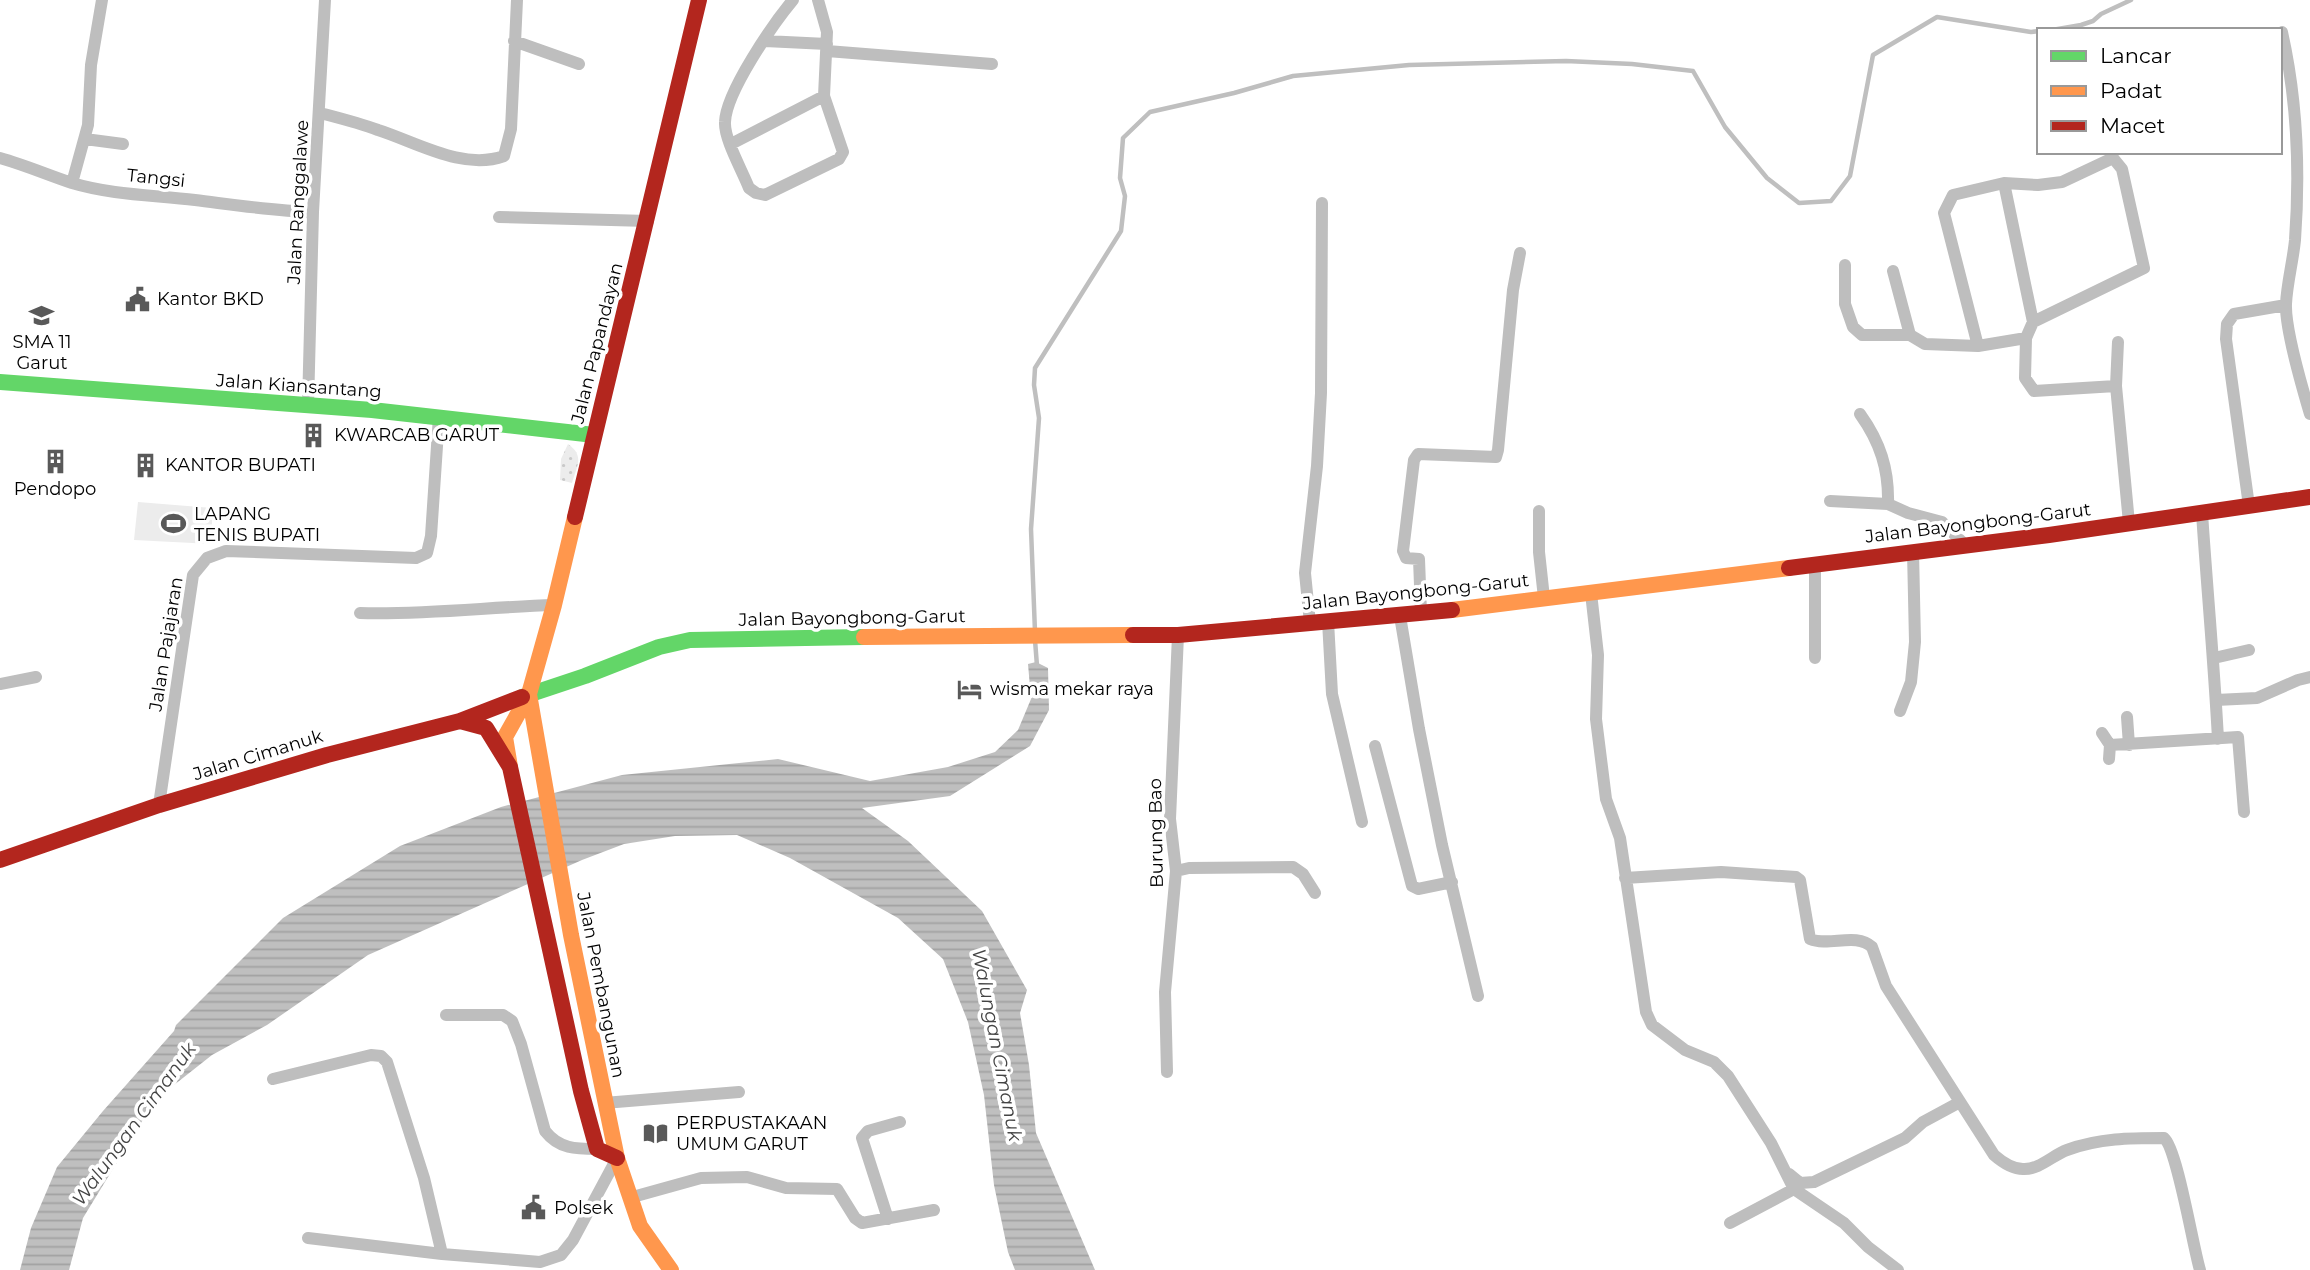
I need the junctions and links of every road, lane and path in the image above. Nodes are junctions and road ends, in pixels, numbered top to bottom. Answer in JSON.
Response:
{"nodes":[{"id":1,"x":102,"y":0,"type":"edge"},
{"id":2,"x":325,"y":0,"type":"edge"},
{"id":3,"x":517,"y":0,"type":"edge"},
{"id":4,"x":699,"y":0,"type":"edge"},
{"id":5,"x":793,"y":0,"type":"edge"},
{"id":6,"x":818,"y":0,"type":"edge"},
{"id":7,"x":2282,"y":32,"type":"edge"},
{"id":8,"x":514,"y":41,"type":"junction"},
{"id":9,"x":765,"y":41,"type":"junction"},
{"id":10,"x":827,"y":48,"type":"junction"},
{"id":11,"x":579,"y":64,"type":"dead end"},
{"id":12,"x":992,"y":64,"type":"dead end"},
{"id":13,"x":824,"y":96,"type":"junction"},
{"id":14,"x":320,"y":113,"type":"junction"},
{"id":15,"x":85,"y":139,"type":"junction"},
{"id":16,"x":122,"y":144,"type":"dead end"},
{"id":17,"x":731,"y":144,"type":"junction"},
{"id":18,"x":0,"y":158,"type":"edge"},
{"id":19,"x":72,"y":183,"type":"junction"},
{"id":20,"x":2004,"y":183,"type":"junction"},
{"id":21,"x":1322,"y":203,"type":"dead end"},
{"id":22,"x":313,"y":212,"type":"junction"},
{"id":23,"x":499,"y":218,"type":"dead end"},
{"id":24,"x":648,"y":221,"type":"junction"},
{"id":25,"x":1520,"y":253,"type":"dead end"},
{"id":26,"x":1845,"y":265,"type":"dead end"},
{"id":27,"x":1893,"y":271,"type":"dead end"},
{"id":28,"x":2286,"y":305,"type":"junction"},
{"id":29,"x":2033,"y":322,"type":"junction"},
{"id":30,"x":1910,"y":335,"type":"junction"},
{"id":31,"x":2026,"y":338,"type":"junction"},
{"id":32,"x":2118,"y":342,"type":"dead end"},
{"id":33,"x":1978,"y":346,"type":"junction"},
{"id":34,"x":0,"y":382,"type":"edge"},
{"id":35,"x":2116,"y":386,"type":"junction"},
{"id":36,"x":308,"y":406,"type":"junction"},
{"id":37,"x":1860,"y":414,"type":"dead end"},
{"id":38,"x":2310,"y":414,"type":"edge"},
{"id":39,"x":439,"y":416,"type":"junction"},
{"id":40,"x":594,"y":435,"type":"junction"},
{"id":41,"x":2310,"y":497,"type":"edge"},
{"id":42,"x":1830,"y":501,"type":"dead end"},
{"id":43,"x":1888,"y":504,"type":"junction"},
{"id":44,"x":2249,"y":506,"type":"junction"},
{"id":45,"x":1539,"y":511,"type":"dead end"},
{"id":46,"x":2202,"y":513,"type":"junction"},
{"id":47,"x":2129,"y":523,"type":"junction"},
{"id":48,"x":1965,"y":545,"type":"junction"},
{"id":49,"x":1913,"y":551,"type":"junction"},
{"id":50,"x":1815,"y":563,"type":"junction"},
{"id":51,"x":1591,"y":593,"type":"junction"},
{"id":52,"x":1544,"y":598,"type":"junction"},
{"id":53,"x":554,"y":605,"type":"junction"},
{"id":54,"x":1422,"y":612,"type":"junction"},
{"id":55,"x":360,"y":613,"type":"dead end"},
{"id":56,"x":1400,"y":615,"type":"junction"},
{"id":57,"x":1328,"y":621,"type":"junction"},
{"id":58,"x":1310,"y":623,"type":"junction"},
{"id":59,"x":1178,"y":635,"type":"junction"},
{"id":60,"x":2249,"y":650,"type":"dead end"},
{"id":61,"x":2214,"y":657,"type":"junction"},
{"id":62,"x":1815,"y":658,"type":"dead end"},
{"id":63,"x":36,"y":677,"type":"dead end"},
{"id":64,"x":2310,"y":677,"type":"edge"},
{"id":65,"x":0,"y":684,"type":"edge"},
{"id":66,"x":529,"y":694,"type":"junction"},
{"id":67,"x":2216,"y":700,"type":"junction"},
{"id":68,"x":1900,"y":710,"type":"dead end"},
{"id":69,"x":2127,"y":717,"type":"dead end"},
{"id":70,"x":460,"y":721,"type":"junction"},
{"id":71,"x":2102,"y":733,"type":"dead end"},
{"id":72,"x":2218,"y":738,"type":"junction"},
{"id":73,"x":2110,"y":745,"type":"junction"},
{"id":74,"x":2129,"y":745,"type":"junction"},
{"id":75,"x":1375,"y":746,"type":"dead end"},
{"id":76,"x":2109,"y":759,"type":"dead end"},
{"id":77,"x":510,"y":767,"type":"junction"},
{"id":78,"x":159,"y":805,"type":"junction"},
{"id":79,"x":2244,"y":812,"type":"dead end"},
{"id":80,"x":1362,"y":822,"type":"dead end"},
{"id":81,"x":0,"y":860,"type":"edge"},
{"id":82,"x":1176,"y":872,"type":"junction"},
{"id":83,"x":1625,"y":878,"type":"junction"},
{"id":84,"x":1452,"y":882,"type":"junction"},
{"id":85,"x":1315,"y":893,"type":"dead end"},
{"id":86,"x":1478,"y":996,"type":"dead end"},
{"id":87,"x":446,"y":1015,"type":"dead end"},
{"id":88,"x":1167,"y":1072,"type":"dead end"},
{"id":89,"x":273,"y":1079,"type":"dead end"},
{"id":90,"x":739,"y":1092,"type":"dead end"},
{"id":91,"x":1960,"y":1102,"type":"junction"},
{"id":92,"x":604,"y":1103,"type":"junction"},
{"id":93,"x":900,"y":1122,"type":"dead end"},
{"id":94,"x":597,"y":1149,"type":"junction"},
{"id":95,"x":617,"y":1158,"type":"junction"},
{"id":96,"x":1785,"y":1168,"type":"junction"},
{"id":97,"x":1794,"y":1189,"type":"junction"},
{"id":98,"x":629,"y":1198,"type":"junction"},
{"id":99,"x":934,"y":1210,"type":"dead end"},
{"id":100,"x":888,"y":1219,"type":"junction"},
{"id":101,"x":1730,"y":1223,"type":"dead end"},
{"id":102,"x":308,"y":1238,"type":"dead end"},
{"id":103,"x":442,"y":1254,"type":"junction"},
{"id":104,"x":671,"y":1270,"type":"edge"},
{"id":105,"x":1898,"y":1270,"type":"edge"},
{"id":106,"x":2200,"y":1270,"type":"edge"}],
"edges":[{"from":1,"to":15,"type":"street"},
{"from":2,"to":14,"type":"street","name":"Jalan Ranggalawe"},
{"from":3,"to":8,"type":"street"},
{"from":4,"to":24,"type":"main road","name":"Jalan Papandayan"},
{"from":5,"to":9,"type":"street"},
{"from":6,"to":10,"type":"street"},
{"from":7,"to":28,"type":"street"},
{"from":8,"to":11,"type":"street"},
{"from":8,"to":14,"type":"street"},
{"from":9,"to":10,"type":"street"},
{"from":9,"to":17,"type":"street"},
{"from":10,"to":12,"type":"street"},
{"from":10,"to":13,"type":"street"},
{"from":13,"to":17,"type":"street"},
{"from":13,"to":17,"type":"street"},
{"from":14,"to":22,"type":"street","name":"Jalan Ranggalawe"},
{"from":15,"to":16,"type":"street"},
{"from":15,"to":19,"type":"street"},
{"from":18,"to":19,"type":"street","name":"Tangsi"},
{"from":19,"to":22,"type":"street","name":"Tangsi"},
{"from":20,"to":29,"type":"street"},
{"from":20,"to":29,"type":"street"},
{"from":20,"to":33,"type":"street"},
{"from":21,"to":58,"type":"street"},
{"from":22,"to":36,"type":"street","name":"Jalan Ranggalawe"},
{"from":23,"to":24,"type":"street"},
{"from":24,"to":40,"type":"main road","name":"Jalan Papandayan"},
{"from":25,"to":54,"type":"street"},
{"from":26,"to":30,"type":"street"},
{"from":27,"to":30,"type":"street"},
{"from":28,"to":38,"type":"street"},
{"from":28,"to":44,"type":"street"},
{"from":29,"to":31,"type":"street"},
{"from":30,"to":33,"type":"street"},
{"from":31,"to":33,"type":"street"},
{"from":31,"to":35,"type":"street"},
{"from":32,"to":35,"type":"street"},
{"from":34,"to":36,"type":"main road","name":"Jalan Kiansantang"},
{"from":35,"to":47,"type":"street"},
{"from":36,"to":39,"type":"main road","name":"Jalan Kiansantang"},
{"from":37,"to":43,"type":"street"},
{"from":39,"to":40,"type":"main road","name":"Jalan Kiansantang"},
{"from":39,"to":78,"type":"street","name":"Jalan Pajajaran"},
{"from":40,"to":53,"type":"main road","name":"Jalan Papandayan"},
{"from":41,"to":44,"type":"main road","name":"Jalan Bayongbong-Garut"},
{"from":42,"to":43,"type":"street"},
{"from":43,"to":48,"type":"street"},
{"from":44,"to":46,"type":"main road","name":"Jalan Bayongbong-Garut"},
{"from":45,"to":52,"type":"street"},
{"from":46,"to":47,"type":"main road","name":"Jalan Bayongbong-Garut"},
{"from":46,"to":61,"type":"street"},
{"from":47,"to":48,"type":"main road","name":"Jalan Bayongbong-Garut"},
{"from":48,"to":49,"type":"main road","name":"Jalan Bayongbong-Garut"},
{"from":49,"to":50,"type":"main road","name":"Jalan Bayongbong-Garut"},
{"from":49,"to":68,"type":"street"},
{"from":50,"to":51,"type":"main road","name":"Jalan Bayongbong-Garut"},
{"from":50,"to":62,"type":"street"},
{"from":51,"to":52,"type":"main road","name":"Jalan Bayongbong-Garut"},
{"from":51,"to":83,"type":"street"},
{"from":52,"to":54,"type":"main road","name":"Jalan Bayongbong-Garut"},
{"from":53,"to":55,"type":"street"},
{"from":53,"to":66,"type":"main road","name":"Jalan Papandayan"},
{"from":54,"to":56,"type":"main road","name":"Jalan Bayongbong-Garut"},
{"from":56,"to":57,"type":"main road","name":"Jalan Bayongbong-Garut"},
{"from":56,"to":84,"type":"street"},
{"from":57,"to":58,"type":"main road","name":"Jalan Bayongbong-Garut"},
{"from":57,"to":80,"type":"street"},
{"from":58,"to":59,"type":"main road","name":"Jalan Bayongbong-Garut"},
{"from":59,"to":66,"type":"main road","name":"Jalan Bayongbong-Garut"},
{"from":59,"to":82,"type":"street","name":"Burung Bao"},
{"from":60,"to":61,"type":"street"},
{"from":61,"to":67,"type":"street"},
{"from":63,"to":65,"type":"street"},
{"from":64,"to":67,"type":"street"},
{"from":66,"to":70,"type":"main road","name":"Jalan Cimanuk"},
{"from":66,"to":77,"type":"main road"},
{"from":66,"to":92,"type":"main road","name":"Jalan Pembangunan"},
{"from":67,"to":72,"type":"street"},
{"from":69,"to":74,"type":"street"},
{"from":70,"to":77,"type":"main road"},
{"from":70,"to":78,"type":"main road","name":"Jalan Cimanuk"},
{"from":71,"to":73,"type":"street"},
{"from":72,"to":74,"type":"street"},
{"from":72,"to":79,"type":"street"},
{"from":73,"to":74,"type":"street"},
{"from":73,"to":76,"type":"street"},
{"from":75,"to":84,"type":"street"},
{"from":77,"to":94,"type":"main road"},
{"from":78,"to":81,"type":"main road","name":"Jalan Cimanuk"},
{"from":82,"to":85,"type":"street"},
{"from":82,"to":88,"type":"street","name":"Burung Bao"},
{"from":83,"to":91,"type":"street"},
{"from":83,"to":96,"type":"street"},
{"from":84,"to":86,"type":"street"},
{"from":87,"to":94,"type":"street"},
{"from":89,"to":103,"type":"street"},
{"from":90,"to":92,"type":"street"},
{"from":91,"to":96,"type":"street"},
{"from":91,"to":106,"type":"street"},
{"from":92,"to":95,"type":"main road","name":"Jalan Pembangunan"},
{"from":93,"to":100,"type":"street"},
{"from":94,"to":95,"type":"main road"},
{"from":95,"to":98,"type":"main road","name":"Jalan Pembangunan"},
{"from":95,"to":103,"type":"street"},
{"from":96,"to":97,"type":"street"},
{"from":97,"to":101,"type":"street"},
{"from":97,"to":105,"type":"street"},
{"from":98,"to":100,"type":"street"},
{"from":98,"to":104,"type":"main road","name":"Jalan Pembangunan"},
{"from":99,"to":100,"type":"street"},
{"from":102,"to":103,"type":"street"}]}
